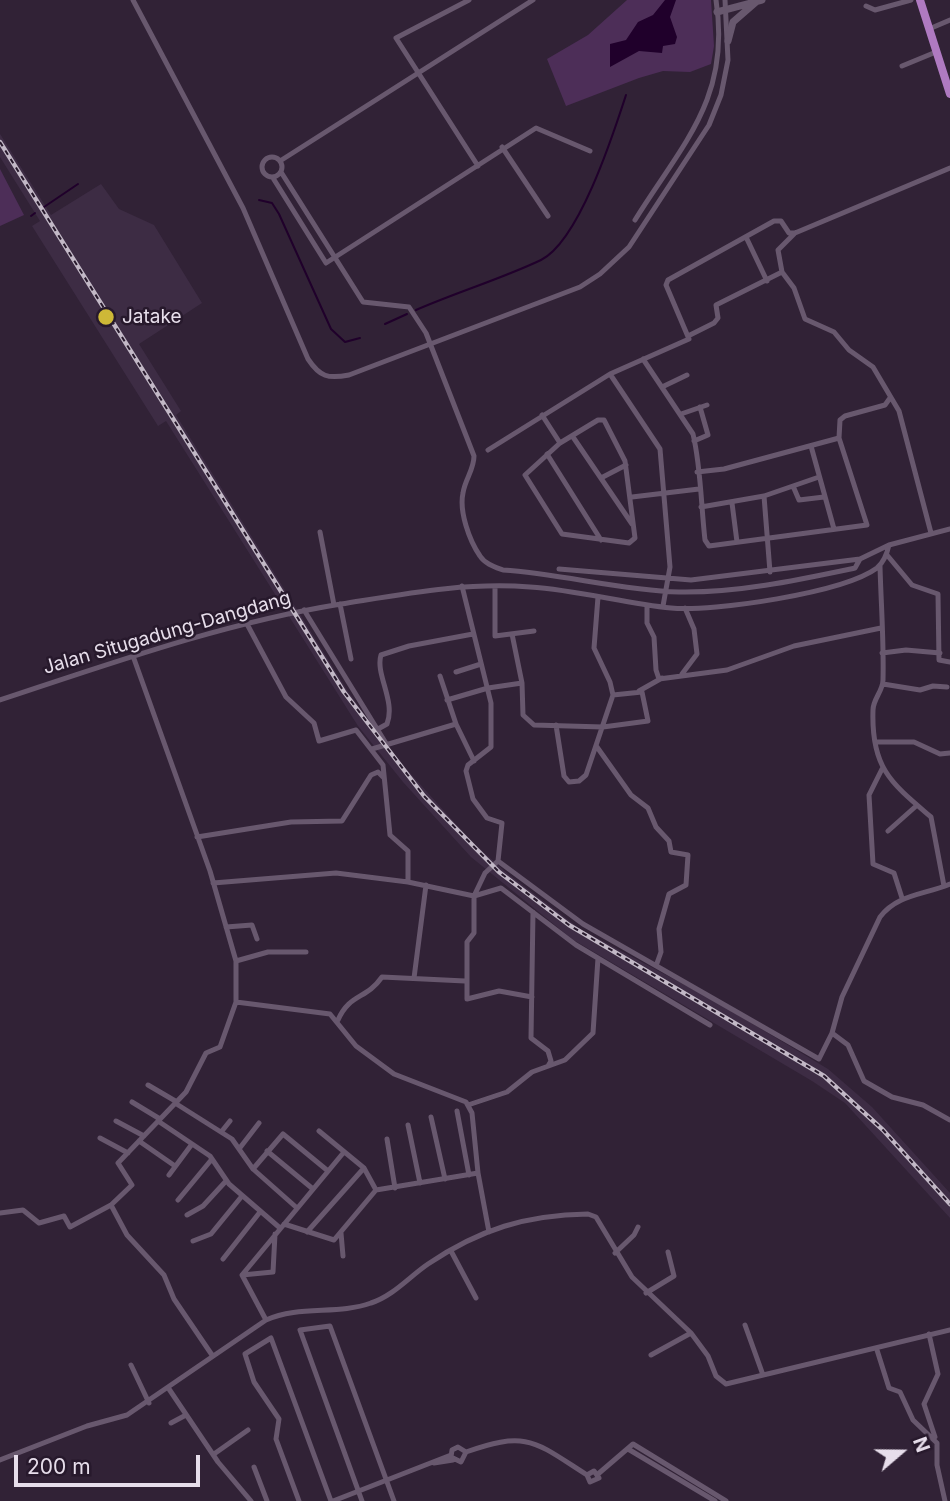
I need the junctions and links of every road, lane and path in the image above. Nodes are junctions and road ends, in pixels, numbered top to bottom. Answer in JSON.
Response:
{"nodes":[{"id":1,"x":133,"y":0,"type":"edge"},
{"id":2,"x":469,"y":0,"type":"edge"},
{"id":3,"x":533,"y":0,"type":"edge"},
{"id":4,"x":716,"y":0,"type":"edge"},
{"id":5,"x":725,"y":0,"type":"edge"},
{"id":6,"x":911,"y":0,"type":"edge"},
{"id":7,"x":920,"y":0,"type":"edge"},
{"id":8,"x":759,"y":1,"type":"edge"},
{"id":9,"x":866,"y":6,"type":"dead end"},
{"id":10,"x":727,"y":11,"type":"junction"},
{"id":11,"x":718,"y":12,"type":"junction"},
{"id":12,"x":950,"y":20,"type":"edge"},
{"id":13,"x":929,"y":29,"type":"junction"},
{"id":14,"x":728,"y":41,"type":"junction"},
{"id":15,"x":936,"y":52,"type":"junction"},
{"id":16,"x":902,"y":66,"type":"dead end"},
{"id":17,"x":417,"y":71,"type":"junction"},
{"id":18,"x":950,"y":94,"type":"edge"},
{"id":19,"x":502,"y":147,"type":"junction"},
{"id":20,"x":679,"y":149,"type":"junction"},
{"id":21,"x":590,"y":151,"type":"dead end"},
{"id":22,"x":687,"y":155,"type":"junction"},
{"id":23,"x":280,"y":161,"type":"junction"},
{"id":24,"x":478,"y":166,"type":"junction"},
{"id":25,"x":950,"y":168,"type":"edge"},
{"id":26,"x":281,"y":172,"type":"junction"},
{"id":27,"x":273,"y":178,"type":"junction"},
{"id":28,"x":548,"y":216,"type":"dead end"},
{"id":29,"x":635,"y":220,"type":"dead end"},
{"id":30,"x":794,"y":233,"type":"junction"},
{"id":31,"x":746,"y":237,"type":"junction"},
{"id":32,"x":334,"y":258,"type":"junction"},
{"id":33,"x":782,"y":272,"type":"junction"},
{"id":34,"x":767,"y":281,"type":"junction"},
{"id":35,"x":690,"y":335,"type":"junction"},
{"id":36,"x":430,"y":344,"type":"junction"},
{"id":37,"x":643,"y":359,"type":"junction"},
{"id":38,"x":610,"y":374,"type":"junction"},
{"id":39,"x":687,"y":375,"type":"dead end"},
{"id":40,"x":662,"y":387,"type":"junction"},
{"id":41,"x":890,"y":398,"type":"junction"},
{"id":42,"x":707,"y":405,"type":"dead end"},
{"id":43,"x":700,"y":407,"type":"junction"},
{"id":44,"x":681,"y":414,"type":"junction"},
{"id":45,"x":542,"y":415,"type":"junction"},
{"id":46,"x":573,"y":437,"type":"junction"},
{"id":47,"x":839,"y":439,"type":"junction"},
{"id":48,"x":694,"y":441,"type":"junction"},
{"id":49,"x":560,"y":443,"type":"junction"},
{"id":50,"x":811,"y":446,"type":"junction"},
{"id":51,"x":488,"y":450,"type":"dead end"},
{"id":52,"x":547,"y":454,"type":"junction"},
{"id":53,"x":626,"y":465,"type":"junction"},
{"id":54,"x":697,"y":472,"type":"junction"},
{"id":55,"x":819,"y":477,"type":"junction"},
{"id":56,"x":601,"y":478,"type":"junction"},
{"id":57,"x":793,"y":486,"type":"junction"},
{"id":58,"x":699,"y":489,"type":"junction"},
{"id":59,"x":663,"y":492,"type":"junction"},
{"id":60,"x":764,"y":496,"type":"junction"},
{"id":61,"x":632,"y":497,"type":"junction"},
{"id":62,"x":824,"y":497,"type":"junction"},
{"id":63,"x":732,"y":503,"type":"junction"},
{"id":64,"x":701,"y":508,"type":"junction"},
{"id":65,"x":633,"y":525,"type":"junction"},
{"id":66,"x":834,"y":529,"type":"junction"},
{"id":67,"x":950,"y":529,"type":"edge"},
{"id":68,"x":320,"y":532,"type":"dead end"},
{"id":69,"x":931,"y":533,"type":"junction"},
{"id":70,"x":769,"y":538,"type":"junction"},
{"id":71,"x":601,"y":540,"type":"junction"},
{"id":72,"x":737,"y":542,"type":"junction"},
{"id":73,"x":889,"y":545,"type":"junction"},
{"id":74,"x":887,"y":555,"type":"junction"},
{"id":75,"x":860,"y":559,"type":"junction"},
{"id":76,"x":852,"y":560,"type":"junction"},
{"id":77,"x":880,"y":566,"type":"junction"},
{"id":78,"x":855,"y":568,"type":"junction"},
{"id":79,"x":559,"y":569,"type":"dead end"},
{"id":80,"x":770,"y":572,"type":"junction"},
{"id":81,"x":858,"y":578,"type":"junction"},
{"id":82,"x":669,"y":579,"type":"junction"},
{"id":83,"x":462,"y":586,"type":"junction"},
{"id":84,"x":495,"y":586,"type":"junction"},
{"id":85,"x":667,"y":591,"type":"junction"},
{"id":86,"x":598,"y":597,"type":"junction"},
{"id":87,"x":337,"y":605,"type":"junction"},
{"id":88,"x":647,"y":605,"type":"junction"},
{"id":89,"x":663,"y":606,"type":"junction"},
{"id":90,"x":685,"y":608,"type":"junction"},
{"id":91,"x":304,"y":610,"type":"junction"},
{"id":92,"x":247,"y":624,"type":"junction"},
{"id":93,"x":881,"y":628,"type":"junction"},
{"id":94,"x":534,"y":631,"type":"dead end"},
{"id":95,"x":473,"y":634,"type":"junction"},
{"id":96,"x":512,"y":634,"type":"junction"},
{"id":97,"x":882,"y":653,"type":"junction"},
{"id":98,"x":940,"y":653,"type":"junction"},
{"id":99,"x":133,"y":656,"type":"junction"},
{"id":100,"x":351,"y":659,"type":"dead end"},
{"id":101,"x":950,"y":662,"type":"edge"},
{"id":102,"x":481,"y":664,"type":"junction"},
{"id":103,"x":456,"y":672,"type":"dead end"},
{"id":104,"x":682,"y":674,"type":"junction"},
{"id":105,"x":440,"y":676,"type":"dead end"},
{"id":106,"x":662,"y":678,"type":"junction"},
{"id":107,"x":522,"y":683,"type":"junction"},
{"id":108,"x":883,"y":684,"type":"junction"},
{"id":109,"x":947,"y":687,"type":"dead end"},
{"id":110,"x":488,"y":688,"type":"junction"},
{"id":111,"x":639,"y":691,"type":"junction"},
{"id":112,"x":612,"y":695,"type":"junction"},
{"id":113,"x":0,"y":700,"type":"edge"},
{"id":114,"x":447,"y":700,"type":"junction"},
{"id":115,"x":456,"y":724,"type":"junction"},
{"id":116,"x":556,"y":725,"type":"junction"},
{"id":117,"x":603,"y":727,"type":"junction"},
{"id":118,"x":378,"y":729,"type":"junction"},
{"id":119,"x":877,"y":742,"type":"junction"},
{"id":120,"x":387,"y":745,"type":"junction"},
{"id":121,"x":597,"y":747,"type":"junction"},
{"id":122,"x":372,"y":749,"type":"junction"},
{"id":123,"x":950,"y":753,"type":"edge"},
{"id":124,"x":474,"y":761,"type":"junction"},
{"id":125,"x":882,"y":769,"type":"junction"},
{"id":126,"x":384,"y":780,"type":"junction"},
{"id":127,"x":915,"y":807,"type":"junction"},
{"id":128,"x":888,"y":831,"type":"dead end"},
{"id":129,"x":197,"y":837,"type":"junction"},
{"id":130,"x":498,"y":861,"type":"junction"},
{"id":131,"x":408,"y":882,"type":"junction"},
{"id":132,"x":213,"y":883,"type":"junction"},
{"id":133,"x":426,"y":885,"type":"junction"},
{"id":134,"x":948,"y":885,"type":"edge"},
{"id":135,"x":474,"y":896,"type":"junction"},
{"id":136,"x":902,"y":898,"type":"junction"},
{"id":137,"x":533,"y":912,"type":"junction"},
{"id":138,"x":226,"y":927,"type":"junction"},
{"id":139,"x":257,"y":939,"type":"dead end"},
{"id":140,"x":306,"y":952,"type":"dead end"},
{"id":141,"x":598,"y":958,"type":"junction"},
{"id":142,"x":236,"y":961,"type":"junction"},
{"id":143,"x":656,"y":966,"type":"junction"},
{"id":144,"x":414,"y":978,"type":"junction"},
{"id":145,"x":465,"y":981,"type":"junction"},
{"id":146,"x":532,"y":997,"type":"junction"},
{"id":147,"x":236,"y":1002,"type":"junction"},
{"id":148,"x":338,"y":1020,"type":"junction"},
{"id":149,"x":710,"y":1025,"type":"dead end"},
{"id":150,"x":832,"y":1033,"type":"junction"},
{"id":151,"x":548,"y":1066,"type":"junction"},
{"id":152,"x":148,"y":1085,"type":"dead end"},
{"id":153,"x":132,"y":1102,"type":"dead end"},
{"id":154,"x":176,"y":1102,"type":"junction"},
{"id":155,"x":468,"y":1105,"type":"junction"},
{"id":156,"x":457,"y":1111,"type":"dead end"},
{"id":157,"x":431,"y":1117,"type":"dead end"},
{"id":158,"x":159,"y":1120,"type":"junction"},
{"id":159,"x":950,"y":1120,"type":"edge"},
{"id":160,"x":116,"y":1121,"type":"dead end"},
{"id":161,"x":230,"y":1121,"type":"dead end"},
{"id":162,"x":260,"y":1123,"type":"dead end"},
{"id":163,"x":408,"y":1125,"type":"dead end"},
{"id":164,"x":222,"y":1131,"type":"junction"},
{"id":165,"x":319,"y":1132,"type":"dead end"},
{"id":166,"x":100,"y":1138,"type":"dead end"},
{"id":167,"x":141,"y":1139,"type":"junction"},
{"id":168,"x":387,"y":1139,"type":"dead end"},
{"id":169,"x":192,"y":1144,"type":"junction"},
{"id":170,"x":239,"y":1149,"type":"junction"},
{"id":171,"x":267,"y":1151,"type":"junction"},
{"id":172,"x":344,"y":1152,"type":"junction"},
{"id":173,"x":128,"y":1153,"type":"junction"},
{"id":174,"x":212,"y":1159,"type":"junction"},
{"id":175,"x":175,"y":1166,"type":"junction"},
{"id":176,"x":364,"y":1168,"type":"junction"},
{"id":177,"x":253,"y":1169,"type":"junction"},
{"id":178,"x":328,"y":1171,"type":"junction"},
{"id":179,"x":478,"y":1173,"type":"junction"},
{"id":180,"x":169,"y":1174,"type":"dead end"},
{"id":181,"x":469,"y":1175,"type":"junction"},
{"id":182,"x":445,"y":1179,"type":"junction"},
{"id":183,"x":226,"y":1181,"type":"junction"},
{"id":184,"x":420,"y":1183,"type":"junction"},
{"id":185,"x":395,"y":1188,"type":"junction"},
{"id":186,"x":313,"y":1189,"type":"junction"},
{"id":187,"x":376,"y":1190,"type":"junction"},
{"id":188,"x":242,"y":1196,"type":"junction"},
{"id":189,"x":178,"y":1200,"type":"dead end"},
{"id":190,"x":111,"y":1205,"type":"junction"},
{"id":191,"x":298,"y":1208,"type":"junction"},
{"id":192,"x":260,"y":1212,"type":"junction"},
{"id":193,"x":0,"y":1213,"type":"edge"},
{"id":194,"x":187,"y":1215,"type":"dead end"},
{"id":195,"x":282,"y":1226,"type":"junction"},
{"id":196,"x":638,"y":1227,"type":"dead end"},
{"id":197,"x":307,"y":1232,"type":"junction"},
{"id":198,"x":488,"y":1232,"type":"junction"},
{"id":199,"x":341,"y":1233,"type":"junction"},
{"id":200,"x":275,"y":1234,"type":"junction"},
{"id":201,"x":193,"y":1241,"type":"dead end"},
{"id":202,"x":451,"y":1251,"type":"junction"},
{"id":203,"x":668,"y":1252,"type":"dead end"},
{"id":204,"x":615,"y":1253,"type":"junction"},
{"id":205,"x":343,"y":1256,"type":"dead end"},
{"id":206,"x":223,"y":1259,"type":"dead end"},
{"id":207,"x":242,"y":1275,"type":"junction"},
{"id":208,"x":646,"y":1293,"type":"junction"},
{"id":209,"x":475,"y":1298,"type":"dead end"},
{"id":210,"x":266,"y":1320,"type":"junction"},
{"id":211,"x":745,"y":1325,"type":"dead end"},
{"id":212,"x":950,"y":1331,"type":"edge"},
{"id":213,"x":691,"y":1333,"type":"junction"},
{"id":214,"x":929,"y":1334,"type":"junction"},
{"id":215,"x":877,"y":1350,"type":"junction"},
{"id":216,"x":212,"y":1355,"type":"junction"},
{"id":217,"x":651,"y":1355,"type":"dead end"},
{"id":218,"x":131,"y":1365,"type":"dead end"},
{"id":219,"x":763,"y":1375,"type":"junction"},
{"id":220,"x":169,"y":1389,"type":"junction"},
{"id":221,"x":149,"y":1403,"type":"junction"},
{"id":222,"x":186,"y":1415,"type":"junction"},
{"id":223,"x":171,"y":1423,"type":"dead end"},
{"id":224,"x":248,"y":1430,"type":"dead end"},
{"id":225,"x":935,"y":1440,"type":"junction"},
{"id":226,"x":630,"y":1446,"type":"junction"},
{"id":227,"x":466,"y":1452,"type":"junction"},
{"id":228,"x":214,"y":1454,"type":"junction"},
{"id":229,"x":452,"y":1457,"type":"junction"},
{"id":230,"x":0,"y":1460,"type":"edge"},
{"id":231,"x":254,"y":1467,"type":"dead end"},
{"id":232,"x":598,"y":1474,"type":"junction"},
{"id":233,"x":587,"y":1475,"type":"junction"},
{"id":234,"x":387,"y":1481,"type":"junction"},
{"id":235,"x":940,"y":1482,"type":"junction"},
{"id":236,"x":950,"y":1482,"type":"edge"},
{"id":237,"x":359,"y":1491,"type":"junction"},
{"id":238,"x":251,"y":1501,"type":"edge"},
{"id":239,"x":267,"y":1501,"type":"edge"},
{"id":240,"x":299,"y":1501,"type":"edge"},
{"id":241,"x":332,"y":1501,"type":"edge"},
{"id":242,"x":362,"y":1501,"type":"edge"},
{"id":243,"x":394,"y":1501,"type":"edge"},
{"id":244,"x":715,"y":1501,"type":"edge"},
{"id":245,"x":726,"y":1501,"type":"edge"},
{"id":246,"x":945,"y":1501,"type":"edge"}],
"edges":[{"from":1,"to":36,"type":"street"},
{"from":2,"to":17,"type":"street"},
{"from":3,"to":17,"type":"street"},
{"from":4,"to":11,"type":"street"},
{"from":5,"to":10,"type":"street"},
{"from":6,"to":9,"type":"street"},
{"from":7,"to":13,"type":"main road"},
{"from":8,"to":10,"type":"main road"},
{"from":8,"to":14,"type":"main road"},
{"from":10,"to":11,"type":"main road"},
{"from":10,"to":14,"type":"street"},
{"from":11,"to":20,"type":"street"},
{"from":12,"to":13,"type":"street"},
{"from":13,"to":15,"type":"main road"},
{"from":14,"to":22,"type":"street"},
{"from":15,"to":16,"type":"street"},
{"from":15,"to":18,"type":"main road"},
{"from":17,"to":23,"type":"street"},
{"from":17,"to":24,"type":"street"},
{"from":19,"to":21,"type":"street"},
{"from":19,"to":24,"type":"street"},
{"from":19,"to":28,"type":"street"},
{"from":20,"to":22,"type":"street"},
{"from":20,"to":29,"type":"street"},
{"from":22,"to":36,"type":"street"},
{"from":23,"to":26,"type":"street"},
{"from":23,"to":27,"type":"street"},
{"from":24,"to":32,"type":"street"},
{"from":25,"to":30,"type":"street"},
{"from":26,"to":27,"type":"street"},
{"from":26,"to":32,"type":"street"},
{"from":27,"to":32,"type":"street"},
{"from":30,"to":31,"type":"street"},
{"from":30,"to":33,"type":"street"},
{"from":31,"to":34,"type":"street"},
{"from":31,"to":35,"type":"street"},
{"from":32,"to":36,"type":"street"},
{"from":33,"to":34,"type":"street"},
{"from":33,"to":41,"type":"street"},
{"from":34,"to":35,"type":"street"},
{"from":35,"to":37,"type":"street"},
{"from":36,"to":85,"type":"street"},
{"from":37,"to":38,"type":"street"},
{"from":37,"to":40,"type":"street"},
{"from":38,"to":45,"type":"street"},
{"from":38,"to":59,"type":"street"},
{"from":39,"to":40,"type":"street"},
{"from":40,"to":44,"type":"street"},
{"from":41,"to":47,"type":"street"},
{"from":41,"to":69,"type":"street"},
{"from":42,"to":43,"type":"street"},
{"from":43,"to":44,"type":"street"},
{"from":43,"to":48,"type":"street"},
{"from":44,"to":48,"type":"street"},
{"from":45,"to":49,"type":"street"},
{"from":45,"to":51,"type":"street"},
{"from":46,"to":49,"type":"street"},
{"from":46,"to":53,"type":"street"},
{"from":46,"to":56,"type":"street"},
{"from":47,"to":50,"type":"street"},
{"from":47,"to":66,"type":"street"},
{"from":48,"to":54,"type":"street"},
{"from":49,"to":52,"type":"street"},
{"from":50,"to":54,"type":"street"},
{"from":50,"to":55,"type":"street"},
{"from":52,"to":71,"type":"street"},
{"from":52,"to":71,"type":"street"},
{"from":53,"to":56,"type":"street"},
{"from":53,"to":61,"type":"street"},
{"from":54,"to":58,"type":"street"},
{"from":55,"to":57,"type":"street"},
{"from":55,"to":62,"type":"street"},
{"from":56,"to":65,"type":"street"},
{"from":57,"to":60,"type":"street"},
{"from":57,"to":62,"type":"street"},
{"from":58,"to":59,"type":"street"},
{"from":58,"to":64,"type":"street"},
{"from":59,"to":61,"type":"street"},
{"from":59,"to":82,"type":"street"},
{"from":60,"to":63,"type":"street"},
{"from":60,"to":70,"type":"street"},
{"from":61,"to":65,"type":"street"},
{"from":62,"to":66,"type":"street"},
{"from":63,"to":64,"type":"street"},
{"from":63,"to":72,"type":"street"},
{"from":64,"to":72,"type":"street"},
{"from":65,"to":71,"type":"street"},
{"from":66,"to":70,"type":"street"},
{"from":67,"to":69,"type":"street"},
{"from":68,"to":87,"type":"street"},
{"from":69,"to":73,"type":"street"},
{"from":70,"to":72,"type":"street"},
{"from":70,"to":80,"type":"street"},
{"from":73,"to":74,"type":"street","name":"Jalan Situgadung-Dangdang"},
{"from":73,"to":75,"type":"street"},
{"from":74,"to":77,"type":"street","name":"Jalan Situgadung-Dangdang"},
{"from":74,"to":98,"type":"street"},
{"from":75,"to":76,"type":"street"},
{"from":75,"to":78,"type":"street"},
{"from":76,"to":78,"type":"street"},
{"from":76,"to":80,"type":"street"},
{"from":77,"to":81,"type":"street","name":"Jalan Situgadung-Dangdang"},
{"from":77,"to":93,"type":"street"},
{"from":78,"to":81,"type":"street"},
{"from":78,"to":85,"type":"street"},
{"from":79,"to":82,"type":"street"},
{"from":80,"to":82,"type":"street"},
{"from":81,"to":90,"type":"street","name":"Jalan Situgadung-Dangdang"},
{"from":82,"to":85,"type":"street"},
{"from":83,"to":84,"type":"street","name":"Jalan Situgadung-Dangdang"},
{"from":83,"to":87,"type":"street","name":"Jalan Situgadung-Dangdang"},
{"from":83,"to":95,"type":"street"},
{"from":84,"to":86,"type":"street","name":"Jalan Situgadung-Dangdang"},
{"from":84,"to":96,"type":"street"},
{"from":85,"to":89,"type":"street"},
{"from":86,"to":88,"type":"street","name":"Jalan Situgadung-Dangdang"},
{"from":86,"to":112,"type":"street"},
{"from":87,"to":91,"type":"street","name":"Jalan Situgadung-Dangdang"},
{"from":87,"to":100,"type":"street"},
{"from":88,"to":89,"type":"street","name":"Jalan Situgadung-Dangdang"},
{"from":88,"to":106,"type":"street"},
{"from":89,"to":90,"type":"street","name":"Jalan Situgadung-Dangdang"},
{"from":90,"to":104,"type":"street"},
{"from":91,"to":92,"type":"street","name":"Jalan Situgadung-Dangdang"},
{"from":91,"to":118,"type":"street"},
{"from":92,"to":99,"type":"street","name":"Jalan Situgadung-Dangdang"},
{"from":92,"to":122,"type":"street"},
{"from":93,"to":97,"type":"street"},
{"from":93,"to":104,"type":"street"},
{"from":94,"to":96,"type":"street"},
{"from":95,"to":102,"type":"street"},
{"from":95,"to":118,"type":"street"},
{"from":96,"to":107,"type":"street"},
{"from":97,"to":98,"type":"street"},
{"from":97,"to":108,"type":"street"},
{"from":98,"to":101,"type":"street"},
{"from":99,"to":113,"type":"street","name":"Jalan Situgadung-Dangdang"},
{"from":99,"to":129,"type":"street"},
{"from":102,"to":103,"type":"street"},
{"from":102,"to":110,"type":"street"},
{"from":104,"to":106,"type":"street"},
{"from":105,"to":114,"type":"street"},
{"from":106,"to":111,"type":"street"},
{"from":107,"to":110,"type":"street"},
{"from":107,"to":116,"type":"street"},
{"from":108,"to":109,"type":"street"},
{"from":108,"to":119,"type":"street"},
{"from":110,"to":114,"type":"street"},
{"from":110,"to":124,"type":"street"},
{"from":111,"to":112,"type":"street"},
{"from":111,"to":117,"type":"street"},
{"from":112,"to":117,"type":"street"},
{"from":114,"to":115,"type":"street"},
{"from":115,"to":120,"type":"street"},
{"from":115,"to":124,"type":"street"},
{"from":116,"to":117,"type":"street"},
{"from":116,"to":121,"type":"street"},
{"from":117,"to":121,"type":"street"},
{"from":118,"to":120,"type":"street"},
{"from":119,"to":123,"type":"street"},
{"from":119,"to":125,"type":"street"},
{"from":120,"to":122,"type":"street"},
{"from":121,"to":143,"type":"street"},
{"from":122,"to":126,"type":"street"},
{"from":124,"to":130,"type":"street"},
{"from":125,"to":127,"type":"street"},
{"from":125,"to":136,"type":"street"},
{"from":126,"to":129,"type":"street"},
{"from":126,"to":131,"type":"street"},
{"from":127,"to":128,"type":"street"},
{"from":127,"to":134,"type":"street"},
{"from":129,"to":132,"type":"street"},
{"from":130,"to":135,"type":"street"},
{"from":130,"to":143,"type":"street"},
{"from":131,"to":132,"type":"street"},
{"from":131,"to":133,"type":"street"},
{"from":132,"to":138,"type":"street"},
{"from":133,"to":135,"type":"street"},
{"from":133,"to":144,"type":"street"},
{"from":134,"to":136,"type":"street"},
{"from":135,"to":137,"type":"street"},
{"from":135,"to":145,"type":"street"},
{"from":136,"to":150,"type":"street"},
{"from":137,"to":141,"type":"street"},
{"from":137,"to":146,"type":"street"},
{"from":138,"to":139,"type":"street"},
{"from":138,"to":142,"type":"street"},
{"from":140,"to":142,"type":"street"},
{"from":141,"to":149,"type":"street"},
{"from":141,"to":151,"type":"street"},
{"from":142,"to":147,"type":"street"},
{"from":143,"to":150,"type":"street"},
{"from":144,"to":145,"type":"street"},
{"from":144,"to":148,"type":"street"},
{"from":145,"to":146,"type":"street"},
{"from":146,"to":151,"type":"street"},
{"from":147,"to":148,"type":"street"},
{"from":147,"to":154,"type":"street"},
{"from":148,"to":155,"type":"street"},
{"from":150,"to":159,"type":"street"},
{"from":151,"to":155,"type":"street"},
{"from":152,"to":154,"type":"street"},
{"from":153,"to":158,"type":"street"},
{"from":154,"to":158,"type":"street"},
{"from":154,"to":164,"type":"street"},
{"from":155,"to":179,"type":"street"},
{"from":156,"to":181,"type":"street"},
{"from":157,"to":182,"type":"street"},
{"from":158,"to":167,"type":"street"},
{"from":158,"to":169,"type":"street"},
{"from":160,"to":167,"type":"street"},
{"from":161,"to":164,"type":"street"},
{"from":162,"to":170,"type":"street"},
{"from":163,"to":184,"type":"street"},
{"from":164,"to":170,"type":"street"},
{"from":165,"to":172,"type":"street"},
{"from":166,"to":173,"type":"street"},
{"from":167,"to":173,"type":"street"},
{"from":167,"to":175,"type":"street"},
{"from":168,"to":185,"type":"street"},
{"from":169,"to":174,"type":"street"},
{"from":169,"to":175,"type":"street"},
{"from":170,"to":177,"type":"street"},
{"from":171,"to":177,"type":"street"},
{"from":171,"to":178,"type":"street"},
{"from":171,"to":186,"type":"street"},
{"from":172,"to":176,"type":"street"},
{"from":172,"to":178,"type":"street"},
{"from":173,"to":190,"type":"street"},
{"from":174,"to":183,"type":"street"},
{"from":174,"to":189,"type":"street"},
{"from":175,"to":180,"type":"street"},
{"from":176,"to":187,"type":"street"},
{"from":176,"to":197,"type":"street"},
{"from":177,"to":191,"type":"street"},
{"from":178,"to":186,"type":"street"},
{"from":179,"to":181,"type":"street"},
{"from":179,"to":198,"type":"street"},
{"from":181,"to":182,"type":"street"},
{"from":182,"to":184,"type":"street"},
{"from":183,"to":188,"type":"street"},
{"from":183,"to":194,"type":"street"},
{"from":184,"to":185,"type":"street"},
{"from":185,"to":187,"type":"street"},
{"from":186,"to":191,"type":"street"},
{"from":187,"to":199,"type":"street"},
{"from":188,"to":192,"type":"street"},
{"from":188,"to":201,"type":"street"},
{"from":190,"to":193,"type":"street"},
{"from":190,"to":216,"type":"street"},
{"from":191,"to":195,"type":"street"},
{"from":192,"to":195,"type":"street"},
{"from":192,"to":206,"type":"street"},
{"from":195,"to":197,"type":"street"},
{"from":195,"to":200,"type":"street"},
{"from":196,"to":204,"type":"street"},
{"from":197,"to":199,"type":"street"},
{"from":198,"to":202,"type":"street"},
{"from":198,"to":204,"type":"street"},
{"from":199,"to":205,"type":"street"},
{"from":200,"to":207,"type":"street"},
{"from":200,"to":207,"type":"street"},
{"from":202,"to":209,"type":"street"},
{"from":202,"to":210,"type":"street"},
{"from":203,"to":208,"type":"street"},
{"from":204,"to":208,"type":"street"},
{"from":207,"to":210,"type":"street"},
{"from":208,"to":213,"type":"street"},
{"from":210,"to":216,"type":"street"},
{"from":211,"to":219,"type":"street"},
{"from":212,"to":214,"type":"street"},
{"from":213,"to":217,"type":"street"},
{"from":213,"to":219,"type":"street"},
{"from":214,"to":215,"type":"street"},
{"from":214,"to":225,"type":"street"},
{"from":215,"to":219,"type":"street"},
{"from":215,"to":225,"type":"street"},
{"from":216,"to":220,"type":"street"},
{"from":218,"to":221,"type":"street"},
{"from":220,"to":221,"type":"street"},
{"from":220,"to":222,"type":"street"},
{"from":221,"to":230,"type":"street"},
{"from":222,"to":223,"type":"street"},
{"from":222,"to":228,"type":"street"},
{"from":224,"to":228,"type":"street"},
{"from":225,"to":235,"type":"street"},
{"from":226,"to":232,"type":"street"},
{"from":226,"to":244,"type":"street"},
{"from":226,"to":245,"type":"street"},
{"from":227,"to":229,"type":"street"},
{"from":227,"to":229,"type":"street"},
{"from":227,"to":233,"type":"street"},
{"from":228,"to":238,"type":"street"},
{"from":229,"to":234,"type":"street"},
{"from":231,"to":239,"type":"street"},
{"from":232,"to":233,"type":"street"},
{"from":232,"to":233,"type":"street"},
{"from":234,"to":237,"type":"street"},
{"from":234,"to":237,"type":"street"},
{"from":234,"to":243,"type":"street"},
{"from":235,"to":236,"type":"street"},
{"from":235,"to":246,"type":"street"},
{"from":237,"to":241,"type":"street"},
{"from":237,"to":242,"type":"street"},
{"from":240,"to":241,"type":"street"}]}
